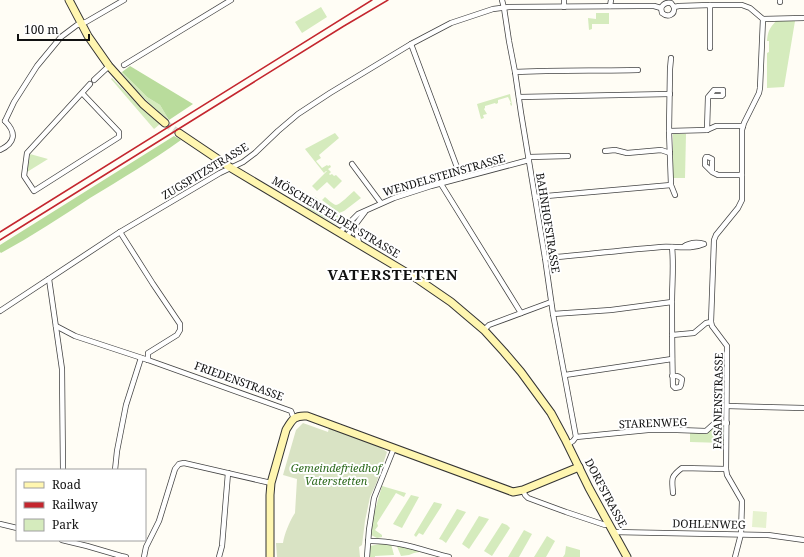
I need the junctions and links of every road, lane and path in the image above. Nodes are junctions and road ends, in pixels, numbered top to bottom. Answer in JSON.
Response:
{"nodes":[{"id":1,"x":68,"y":0,"type":"edge"},
{"id":2,"x":124,"y":0,"type":"edge"},
{"id":3,"x":231,"y":0,"type":"edge"},
{"id":4,"x":502,"y":0,"type":"edge"},
{"id":5,"x":564,"y":0,"type":"edge"},
{"id":6,"x":611,"y":0,"type":"edge"},
{"id":7,"x":668,"y":1,"type":"edge"},
{"id":8,"x":710,"y":5,"type":"junction"},
{"id":9,"x":610,"y":6,"type":"junction"},
{"id":10,"x":564,"y":7,"type":"junction"},
{"id":11,"x":674,"y":7,"type":"junction"},
{"id":12,"x":504,"y":8,"type":"junction"},
{"id":13,"x":661,"y":8,"type":"junction"},
{"id":14,"x":804,"y":18,"type":"edge"},
{"id":15,"x":763,"y":19,"type":"junction"},
{"id":16,"x":81,"y":24,"type":"junction"},
{"id":17,"x":411,"y":44,"type":"junction"},
{"id":18,"x":710,"y":48,"type":"dead end"},
{"id":19,"x":671,"y":58,"type":"dead end"},
{"id":20,"x":124,"y":65,"type":"dead end"},
{"id":21,"x":109,"y":66,"type":"junction"},
{"id":22,"x":638,"y":70,"type":"dead end"},
{"id":23,"x":515,"y":72,"type":"junction"},
{"id":24,"x":94,"y":80,"type":"dead end"},
{"id":25,"x":90,"y":84,"type":"dead end"},
{"id":26,"x":82,"y":93,"type":"junction"},
{"id":27,"x":670,"y":94,"type":"junction"},
{"id":28,"x":709,"y":96,"type":"dead end"},
{"id":29,"x":519,"y":98,"type":"junction"},
{"id":30,"x":3,"y":121,"type":"edge"},
{"id":31,"x":165,"y":122,"type":"tunnel mouth"},
{"id":32,"x":743,"y":126,"type":"junction"},
{"id":33,"x":706,"y":130,"type":"junction"},
{"id":34,"x":669,"y":131,"type":"junction"},
{"id":35,"x":179,"y":133,"type":"tunnel mouth"},
{"id":36,"x":0,"y":150,"type":"edge"},
{"id":37,"x":605,"y":151,"type":"dead end"},
{"id":38,"x":670,"y":153,"type":"junction"},
{"id":39,"x":568,"y":156,"type":"dead end"},
{"id":40,"x":529,"y":158,"type":"junction"},
{"id":41,"x":352,"y":164,"type":"dead end"},
{"id":42,"x":231,"y":168,"type":"junction"},
{"id":43,"x":712,"y":172,"type":"dead end"},
{"id":44,"x":742,"y":175,"type":"junction"},
{"id":45,"x":461,"y":178,"type":"junction"},
{"id":46,"x":441,"y":184,"type":"junction"},
{"id":47,"x":672,"y":185,"type":"junction"},
{"id":48,"x":675,"y":195,"type":"dead end"},
{"id":49,"x":535,"y":197,"type":"junction"},
{"id":50,"x":381,"y":203,"type":"junction"},
{"id":51,"x":366,"y":210,"type":"junction"},
{"id":52,"x":355,"y":226,"type":"junction"},
{"id":53,"x":120,"y":232,"type":"junction"},
{"id":54,"x":343,"y":234,"type":"junction"},
{"id":55,"x":714,"y":240,"type":"junction"},
{"id":56,"x":359,"y":243,"type":"junction"},
{"id":57,"x":672,"y":247,"type":"junction"},
{"id":58,"x":545,"y":258,"type":"junction"},
{"id":59,"x":49,"y":278,"type":"junction"},
{"id":60,"x":551,"y":302,"type":"junction"},
{"id":61,"x":672,"y":302,"type":"junction"},
{"id":62,"x":0,"y":311,"type":"edge"},
{"id":63,"x":521,"y":312,"type":"junction"},
{"id":64,"x":553,"y":314,"type":"junction"},
{"id":65,"x":711,"y":322,"type":"junction"},
{"id":66,"x":56,"y":326,"type":"junction"},
{"id":67,"x":484,"y":330,"type":"junction"},
{"id":68,"x":672,"y":334,"type":"junction"},
{"id":69,"x":140,"y":358,"type":"junction"},
{"id":70,"x":672,"y":359,"type":"junction"},
{"id":71,"x":148,"y":360,"type":"junction"},
{"id":72,"x":565,"y":375,"type":"junction"},
{"id":73,"x":672,"y":376,"type":"dead end"},
{"id":74,"x":727,"y":406,"type":"junction"},
{"id":75,"x":804,"y":408,"type":"edge"},
{"id":76,"x":294,"y":419,"type":"junction"},
{"id":77,"x":727,"y":423,"type":"junction"},
{"id":78,"x":576,"y":437,"type":"junction"},
{"id":79,"x":567,"y":442,"type":"junction"},
{"id":80,"x":394,"y":448,"type":"junction"},
{"id":81,"x":579,"y":467,"type":"junction"},
{"id":82,"x":63,"y":469,"type":"edge"},
{"id":83,"x":115,"y":469,"type":"edge"},
{"id":84,"x":726,"y":469,"type":"junction"},
{"id":85,"x":228,"y":473,"type":"junction"},
{"id":86,"x":271,"y":483,"type":"junction"},
{"id":87,"x":523,"y":490,"type":"junction"},
{"id":88,"x":673,"y":493,"type":"dead end"},
{"id":89,"x":0,"y":524,"type":"edge"},
{"id":90,"x":608,"y":524,"type":"junction"},
{"id":91,"x":16,"y":528,"type":"edge"},
{"id":92,"x":613,"y":532,"type":"junction"},
{"id":93,"x":741,"y":534,"type":"junction"},
{"id":94,"x":368,"y":540,"type":"junction"},
{"id":95,"x":804,"y":540,"type":"edge"},
{"id":96,"x":66,"y":541,"type":"edge"},
{"id":97,"x":444,"y":556,"type":"edge"},
{"id":98,"x":126,"y":557,"type":"edge"},
{"id":99,"x":144,"y":557,"type":"edge"},
{"id":100,"x":219,"y":557,"type":"edge"},
{"id":101,"x":270,"y":557,"type":"edge"},
{"id":102,"x":367,"y":557,"type":"edge"},
{"id":103,"x":449,"y":557,"type":"edge"},
{"id":104,"x":627,"y":557,"type":"edge"},
{"id":105,"x":735,"y":557,"type":"edge"}],
"edges":[{"from":1,"to":16,"type":"street"},
{"from":2,"to":16,"type":"street"},
{"from":3,"to":20,"type":"street"},
{"from":4,"to":12,"type":"street","name":"BAHNHOFSTRASSE"},
{"from":5,"to":10,"type":"street"},
{"from":6,"to":9,"type":"street"},
{"from":7,"to":11,"type":"street"},
{"from":7,"to":13,"type":"street"},
{"from":8,"to":11,"type":"street"},
{"from":8,"to":15,"type":"street"},
{"from":8,"to":18,"type":"street"},
{"from":9,"to":10,"type":"street","name":"ZUGSPITZSTRASSE"},
{"from":9,"to":13,"type":"street","name":"ZUGSPITZSTRASSE"},
{"from":10,"to":12,"type":"street","name":"ZUGSPITZSTRASSE"},
{"from":11,"to":13,"type":"street"},
{"from":12,"to":17,"type":"street","name":"ZUGSPITZSTRASSE"},
{"from":12,"to":23,"type":"street","name":"BAHNHOFSTRASSE"},
{"from":14,"to":15,"type":"street"},
{"from":15,"to":32,"type":"street"},
{"from":16,"to":21,"type":"street"},
{"from":16,"to":30,"type":"street"},
{"from":17,"to":42,"type":"street","name":"ZUGSPITZSTRASSE"},
{"from":17,"to":45,"type":"street"},
{"from":19,"to":27,"type":"street"},
{"from":21,"to":24,"type":"street"},
{"from":21,"to":31,"type":"street"},
{"from":22,"to":23,"type":"street"},
{"from":23,"to":29,"type":"street","name":"BAHNHOFSTRASSE"},
{"from":25,"to":26,"type":"street"},
{"from":26,"to":26,"type":"street"},
{"from":27,"to":29,"type":"street"},
{"from":27,"to":34,"type":"street"},
{"from":28,"to":33,"type":"street"},
{"from":29,"to":40,"type":"street","name":"BAHNHOFSTRASSE"},
{"from":30,"to":36,"type":"street"},
{"from":32,"to":33,"type":"street"},
{"from":32,"to":44,"type":"street"},
{"from":33,"to":34,"type":"street"},
{"from":34,"to":38,"type":"street"},
{"from":35,"to":42,"type":"street","name":"MÖSCHENFELDER STRASSE"},
{"from":37,"to":38,"type":"street"},
{"from":38,"to":47,"type":"street"},
{"from":39,"to":40,"type":"street","name":"WENDELSTEINSTRASSE"},
{"from":40,"to":45,"type":"street","name":"WENDELSTEINSTRASSE"},
{"from":40,"to":49,"type":"street","name":"BAHNHOFSTRASSE"},
{"from":41,"to":50,"type":"street"},
{"from":42,"to":53,"type":"street","name":"ZUGSPITZSTRASSE"},
{"from":42,"to":54,"type":"street","name":"MÖSCHENFELDER STRASSE"},
{"from":43,"to":44,"type":"street"},
{"from":44,"to":55,"type":"street"},
{"from":45,"to":46,"type":"street","name":"WENDELSTEINSTRASSE"},
{"from":46,"to":50,"type":"street","name":"WENDELSTEINSTRASSE"},
{"from":46,"to":63,"type":"street"},
{"from":47,"to":48,"type":"street"},
{"from":47,"to":49,"type":"street"},
{"from":49,"to":58,"type":"street","name":"BAHNHOFSTRASSE"},
{"from":50,"to":51,"type":"street","name":"WENDELSTEINSTRASSE"},
{"from":51,"to":52,"type":"street"},
{"from":51,"to":54,"type":"street","name":"WENDELSTEINSTRASSE"},
{"from":52,"to":54,"type":"street"},
{"from":52,"to":56,"type":"street"},
{"from":53,"to":59,"type":"street","name":"ZUGSPITZSTRASSE"},
{"from":53,"to":71,"type":"street"},
{"from":54,"to":56,"type":"street","name":"MÖSCHENFELDER STRASSE"},
{"from":55,"to":57,"type":"street"},
{"from":55,"to":65,"type":"street"},
{"from":56,"to":67,"type":"street","name":"MÖSCHENFELDER STRASSE"},
{"from":57,"to":58,"type":"street"},
{"from":57,"to":61,"type":"street"},
{"from":58,"to":60,"type":"street","name":"BAHNHOFSTRASSE"},
{"from":59,"to":62,"type":"street","name":"ZUGSPITZSTRASSE"},
{"from":59,"to":66,"type":"street"},
{"from":60,"to":63,"type":"street"},
{"from":60,"to":64,"type":"street","name":"BAHNHOFSTRASSE"},
{"from":61,"to":64,"type":"street"},
{"from":61,"to":68,"type":"street"},
{"from":63,"to":67,"type":"street"},
{"from":64,"to":72,"type":"street","name":"BAHNHOFSTRASSE"},
{"from":65,"to":68,"type":"street"},
{"from":65,"to":74,"type":"street","name":"FASANENSTRASSE"},
{"from":66,"to":69,"type":"street","name":"FRIEDENSTRASSE"},
{"from":66,"to":82,"type":"street"},
{"from":67,"to":79,"type":"street","name":"MÖSCHENFELDER STRASSE"},
{"from":68,"to":70,"type":"street"},
{"from":69,"to":71,"type":"street","name":"FRIEDENSTRASSE"},
{"from":69,"to":83,"type":"street"},
{"from":70,"to":72,"type":"street"},
{"from":70,"to":73,"type":"street"},
{"from":71,"to":76,"type":"street","name":"FRIEDENSTRASSE"},
{"from":72,"to":78,"type":"street","name":"BAHNHOFSTRASSE"},
{"from":74,"to":75,"type":"street"},
{"from":74,"to":77,"type":"street","name":"FASANENSTRASSE"},
{"from":76,"to":80,"type":"street"},
{"from":76,"to":86,"type":"street"},
{"from":77,"to":78,"type":"street","name":"STARENWEG"},
{"from":77,"to":84,"type":"street","name":"FASANENSTRASSE"},
{"from":78,"to":79,"type":"street"},
{"from":79,"to":81,"type":"street","name":"DORFSTRASSE"},
{"from":80,"to":87,"type":"street"},
{"from":80,"to":94,"type":"street"},
{"from":81,"to":87,"type":"street"},
{"from":81,"to":90,"type":"street","name":"DORFSTRASSE"},
{"from":84,"to":88,"type":"street"},
{"from":84,"to":93,"type":"street","name":"FASANENSTRASSE"},
{"from":85,"to":86,"type":"street"},
{"from":85,"to":99,"type":"street"},
{"from":85,"to":100,"type":"street"},
{"from":86,"to":101,"type":"street"},
{"from":87,"to":90,"type":"street"},
{"from":89,"to":91,"type":"street"},
{"from":90,"to":92,"type":"street","name":"DORFSTRASSE"},
{"from":92,"to":93,"type":"street","name":"DOHLENWEG"},
{"from":92,"to":104,"type":"street","name":"DORFSTRASSE"},
{"from":93,"to":95,"type":"street","name":"DOHLENWEG"},
{"from":93,"to":105,"type":"street","name":"FASANENSTRASSE"},
{"from":94,"to":97,"type":"street"},
{"from":94,"to":102,"type":"street"},
{"from":96,"to":98,"type":"street"},
{"from":97,"to":103,"type":"street"}]}
